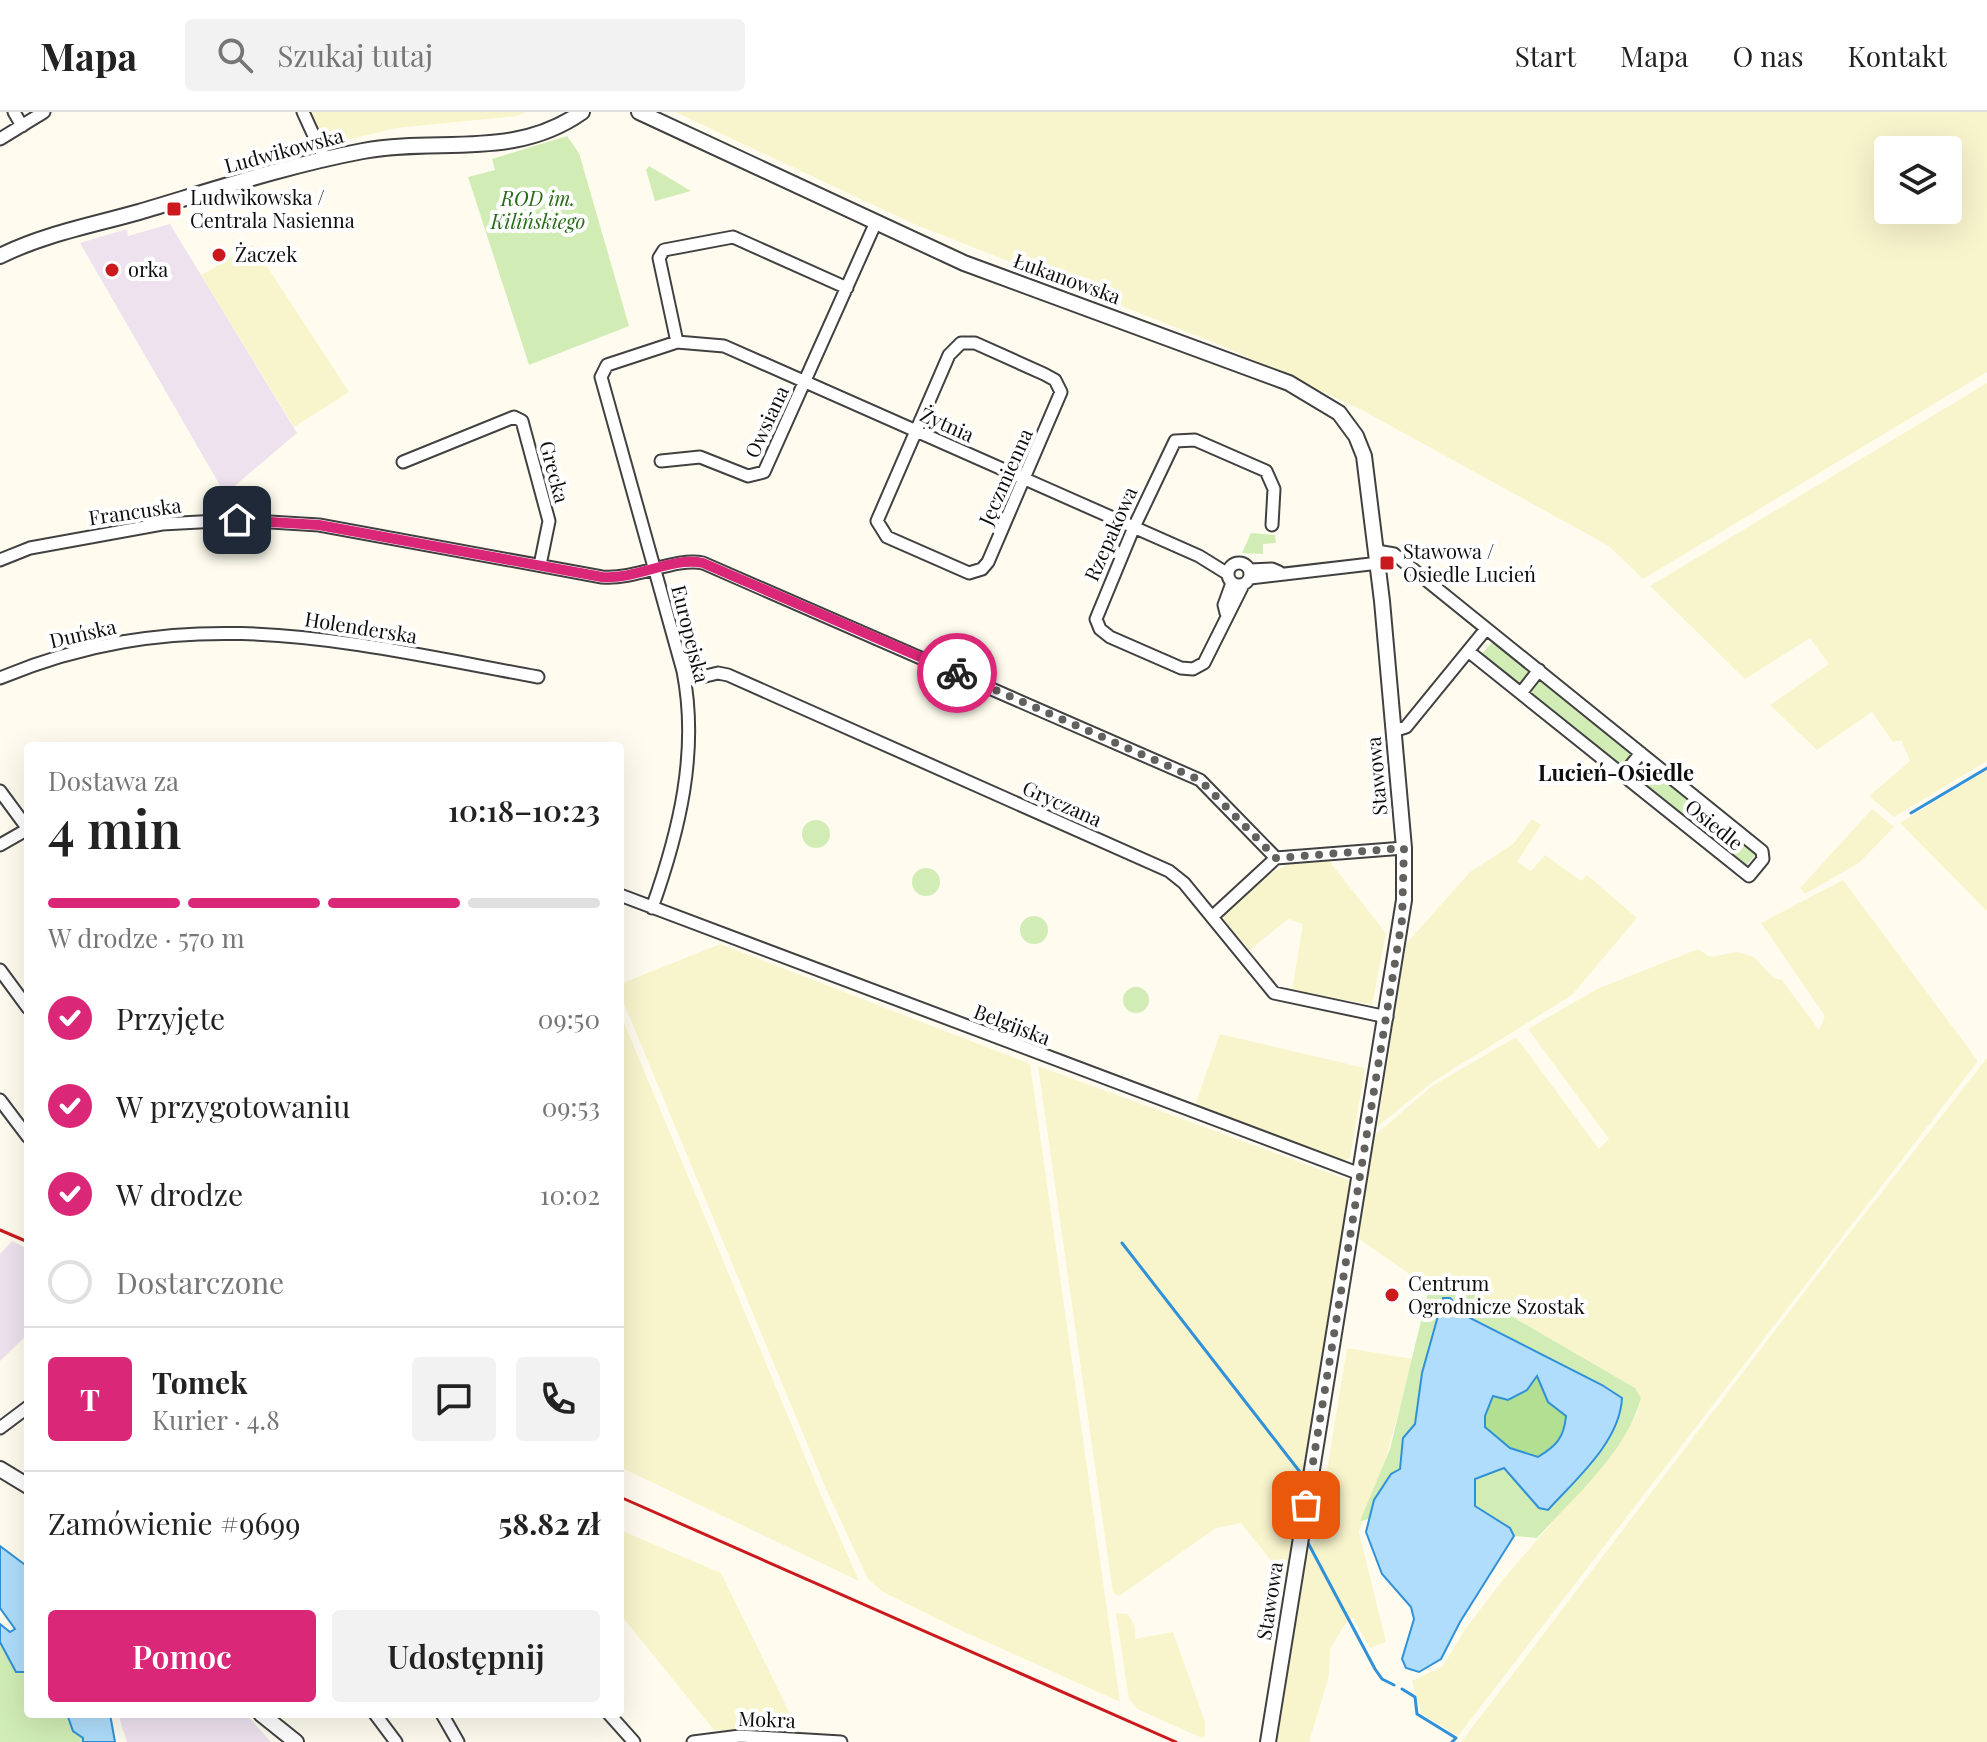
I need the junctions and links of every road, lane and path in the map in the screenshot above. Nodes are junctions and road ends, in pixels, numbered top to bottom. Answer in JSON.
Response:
{"nodes":[{"id":1,"x":14,"y":112,"type":"edge"},
{"id":2,"x":44,"y":112,"type":"edge"},
{"id":3,"x":303,"y":112,"type":"edge"},
{"id":4,"x":582,"y":112,"type":"edge"},
{"id":5,"x":639,"y":112,"type":"edge"},
{"id":6,"x":22,"y":126,"type":"junction"},
{"id":7,"x":0,"y":139,"type":"edge"},
{"id":8,"x":325,"y":160,"type":"junction"},
{"id":9,"x":876,"y":222,"type":"junction"},
{"id":10,"x":0,"y":256,"type":"edge"},
{"id":11,"x":847,"y":288,"type":"junction"},
{"id":12,"x":677,"y":342,"type":"junction"},
{"id":13,"x":601,"y":373,"type":"joint"},
{"id":14,"x":806,"y":382,"type":"junction"},
{"id":15,"x":916,"y":431,"type":"junction"},
{"id":16,"x":661,"y":461,"type":"dead end"},
{"id":17,"x":403,"y":462,"type":"dead end"},
{"id":18,"x":1025,"y":478,"type":"junction"},
{"id":19,"x":1272,"y":525,"type":"dead end"},
{"id":20,"x":1134,"y":527,"type":"junction"},
{"id":21,"x":1378,"y":557,"type":"junction"},
{"id":22,"x":0,"y":560,"type":"edge"},
{"id":23,"x":540,"y":565,"type":"junction"},
{"id":24,"x":656,"y":571,"type":"junction"},
{"id":25,"x":1239,"y":576,"type":"junction"},
{"id":26,"x":1486,"y":629,"type":"junction"},
{"id":27,"x":177,"y":634,"type":"joint"},
{"id":28,"x":1468,"y":651,"type":"junction"},
{"id":29,"x":1539,"y":670,"type":"junction"},
{"id":30,"x":538,"y":677,"type":"dead end"},
{"id":31,"x":0,"y":678,"type":"edge"},
{"id":32,"x":685,"y":681,"type":"junction"},
{"id":33,"x":1521,"y":693,"type":"junction"},
{"id":34,"x":1393,"y":731,"type":"junction"},
{"id":35,"x":1641,"y":753,"type":"junction"},
{"id":36,"x":1623,"y":775,"type":"junction"},
{"id":37,"x":0,"y":791,"type":"edge"},
{"id":38,"x":24,"y":824,"type":"edge"},
{"id":39,"x":24,"y":831,"type":"edge"},
{"id":40,"x":0,"y":845,"type":"edge"},
{"id":41,"x":1404,"y":848,"type":"junction"},
{"id":42,"x":1276,"y":858,"type":"junction"},
{"id":43,"x":624,"y":897,"type":"edge"},
{"id":44,"x":652,"y":908,"type":"junction"},
{"id":45,"x":1212,"y":917,"type":"junction"},
{"id":46,"x":0,"y":970,"type":"edge"},
{"id":47,"x":24,"y":1003,"type":"edge"},
{"id":48,"x":1387,"y":1017,"type":"junction"},
{"id":49,"x":0,"y":1100,"type":"edge"},
{"id":50,"x":24,"y":1132,"type":"edge"},
{"id":51,"x":1360,"y":1174,"type":"junction"},
{"id":52,"x":24,"y":1410,"type":"edge"},
{"id":53,"x":0,"y":1428,"type":"edge"},
{"id":54,"x":0,"y":1469,"type":"edge"},
{"id":55,"x":24,"y":1484,"type":"edge"},
{"id":56,"x":266,"y":1718,"type":"edge"},
{"id":57,"x":378,"y":1718,"type":"edge"},
{"id":58,"x":444,"y":1718,"type":"edge"},
{"id":59,"x":613,"y":1718,"type":"edge"},
{"id":60,"x":741,"y":1739,"type":"edge"},
{"id":61,"x":296,"y":1742,"type":"edge"},
{"id":62,"x":396,"y":1742,"type":"edge"},
{"id":63,"x":458,"y":1742,"type":"edge"},
{"id":64,"x":634,"y":1742,"type":"edge"},
{"id":65,"x":693,"y":1742,"type":"edge"},
{"id":66,"x":841,"y":1742,"type":"edge"},
{"id":67,"x":1268,"y":1742,"type":"edge"}],
"edges":[{"from":1,"to":6,"type":"street"},
{"from":2,"to":6,"type":"street"},
{"from":3,"to":8,"type":"street"},
{"from":4,"to":8,"type":"street","name":"Ludwikowska"},
{"from":5,"to":9,"type":"street","name":"Łukanowska"},
{"from":6,"to":7,"type":"street"},
{"from":8,"to":10,"type":"street","name":"Ludwikowska"},
{"from":9,"to":11,"type":"street","name":"Owsiana"},
{"from":9,"to":21,"type":"street","name":"Łukanowska"},
{"from":11,"to":12,"type":"street"},
{"from":11,"to":14,"type":"street","name":"Owsiana"},
{"from":12,"to":13,"type":"street","name":"Żytnia"},
{"from":12,"to":14,"type":"street","name":"Żytnia"},
{"from":13,"to":24,"type":"street","name":"Europejska"},
{"from":14,"to":15,"type":"street","name":"Żytnia"},
{"from":14,"to":16,"type":"street","name":"Owsiana"},
{"from":15,"to":18,"type":"street","name":"Żytnia"},
{"from":15,"to":18,"type":"street","name":"Jęczmienna"},
{"from":15,"to":18,"type":"street","name":"Jęczmienna"},
{"from":17,"to":23,"type":"street","name":"Grecka"},
{"from":18,"to":20,"type":"street","name":"Żytnia"},
{"from":19,"to":20,"type":"street","name":"Rzepakowa"},
{"from":20,"to":25,"type":"street","name":"Żytnia"},
{"from":20,"to":25,"type":"street","name":"Rzepakowa"},
{"from":21,"to":25,"type":"street","name":"Żytnia"},
{"from":21,"to":26,"type":"street","name":"Osiedle"},
{"from":21,"to":34,"type":"street","name":"Stawowa"},
{"from":22,"to":23,"type":"street","name":"Francuska"},
{"from":23,"to":24,"type":"street","name":"Francuska"},
{"from":24,"to":32,"type":"street","name":"Europejska"},
{"from":24,"to":42,"type":"street","name":"Francuska"},
{"from":26,"to":28,"type":"street"},
{"from":26,"to":29,"type":"street","name":"Osiedle"},
{"from":27,"to":30,"type":"street","name":"Holenderska"},
{"from":27,"to":31,"type":"street","name":"Duńska"},
{"from":28,"to":33,"type":"street","name":"Osiedle"},
{"from":28,"to":34,"type":"street"},
{"from":29,"to":33,"type":"street"},
{"from":29,"to":35,"type":"street","name":"Osiedle"},
{"from":32,"to":44,"type":"street","name":"Europejska"},
{"from":32,"to":45,"type":"street","name":"Gryczana"},
{"from":33,"to":36,"type":"street","name":"Osiedle"},
{"from":34,"to":41,"type":"street","name":"Stawowa"},
{"from":35,"to":36,"type":"street"},
{"from":35,"to":36,"type":"street","name":"Osiedle"},
{"from":37,"to":38,"type":"street"},
{"from":39,"to":40,"type":"street"},
{"from":41,"to":42,"type":"street"},
{"from":41,"to":48,"type":"street","name":"Stawowa"},
{"from":42,"to":45,"type":"street"},
{"from":43,"to":44,"type":"street","name":"Belgijska"},
{"from":44,"to":51,"type":"street","name":"Belgijska"},
{"from":45,"to":48,"type":"street","name":"Gryczana"},
{"from":46,"to":47,"type":"street"},
{"from":48,"to":51,"type":"street","name":"Stawowa"},
{"from":49,"to":50,"type":"street"},
{"from":51,"to":67,"type":"street","name":"Stawowa"},
{"from":52,"to":53,"type":"street"},
{"from":54,"to":55,"type":"street"},
{"from":56,"to":61,"type":"street"},
{"from":57,"to":62,"type":"street"},
{"from":58,"to":63,"type":"street"},
{"from":59,"to":64,"type":"street"},
{"from":60,"to":65,"type":"street","name":"Mokra"},
{"from":60,"to":66,"type":"street","name":"Mokra"}]}
